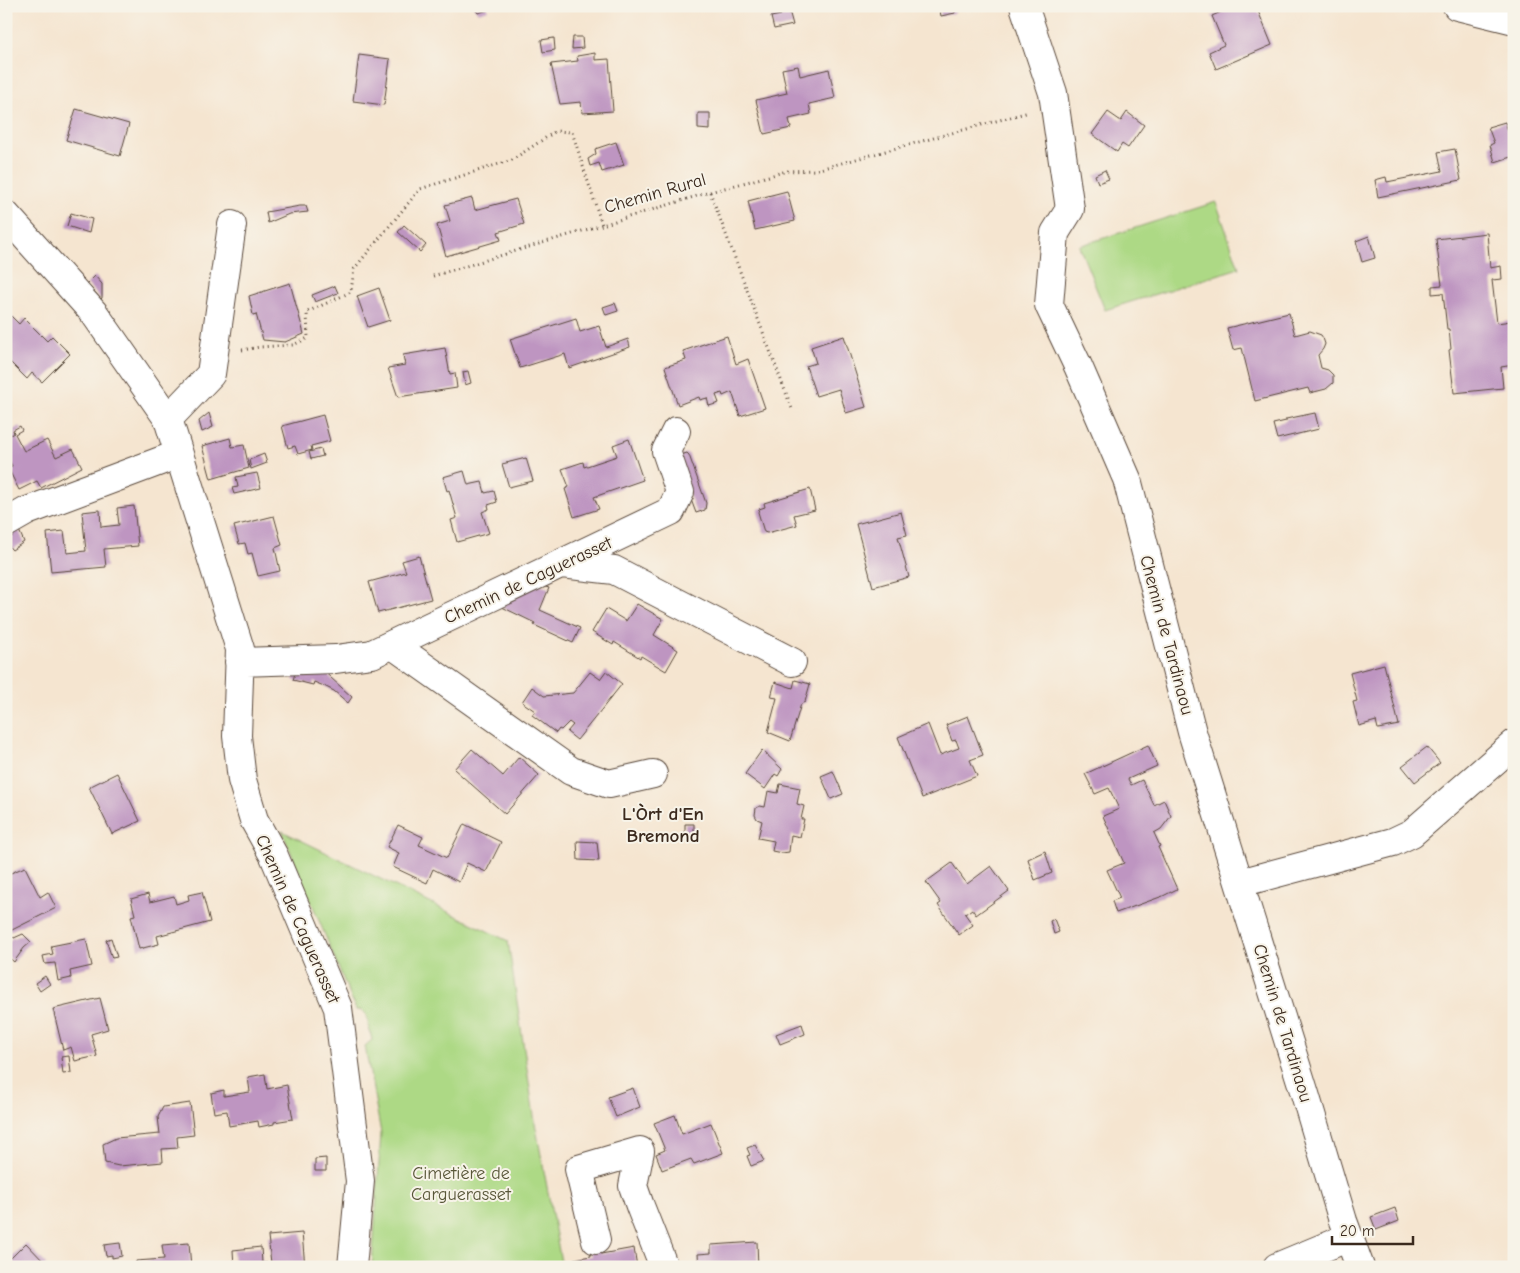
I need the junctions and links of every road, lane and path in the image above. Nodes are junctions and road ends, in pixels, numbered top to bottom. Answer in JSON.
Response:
{"nodes":[{"id":1,"x":1024,"y":6,"type":"edge"},
{"id":2,"x":1457,"y":6,"type":"edge"},
{"id":3,"x":1514,"y":20,"type":"edge"},
{"id":4,"x":1054,"y":107,"type":"junction"},
{"id":5,"x":710,"y":192,"type":"junction"},
{"id":6,"x":6,"y":216,"type":"edge"},
{"id":7,"x":232,"y":225,"type":"dead end"},
{"id":8,"x":602,"y":225,"type":"junction"},
{"id":9,"x":434,"y":276,"type":"dead end"},
{"id":10,"x":238,"y":351,"type":"dead end"},
{"id":11,"x":792,"y":410,"type":"dead end"},
{"id":12,"x":168,"y":419,"type":"junction"},
{"id":13,"x":676,"y":431,"type":"dead end"},
{"id":14,"x":179,"y":454,"type":"junction"},
{"id":15,"x":6,"y":523,"type":"edge"},
{"id":16,"x":562,"y":564,"type":"junction"},
{"id":17,"x":392,"y":645,"type":"junction"},
{"id":18,"x":239,"y":662,"type":"junction"},
{"id":19,"x":792,"y":662,"type":"dead end"},
{"id":20,"x":1514,"y":744,"type":"edge"},
{"id":21,"x":653,"y":774,"type":"dead end"},
{"id":22,"x":1240,"y":883,"type":"junction"},
{"id":23,"x":1349,"y":1237,"type":"junction"},
{"id":24,"x":596,"y":1240,"type":"dead end"},
{"id":25,"x":352,"y":1267,"type":"edge"},
{"id":26,"x":664,"y":1267,"type":"edge"},
{"id":27,"x":1277,"y":1267,"type":"edge"},
{"id":28,"x":1360,"y":1267,"type":"edge"}],
"edges":[{"from":1,"to":4,"type":"street","name":"Chemin de Tardinaou"},
{"from":2,"to":3,"type":"street"},
{"from":4,"to":5,"type":"path","name":"Chemin Rural"},
{"from":4,"to":22,"type":"street","name":"Chemin de Tardinaou"},
{"from":5,"to":8,"type":"path","name":"Chemin Rural"},
{"from":5,"to":11,"type":"path"},
{"from":6,"to":12,"type":"street","name":"Chemin de Caguerasset"},
{"from":7,"to":12,"type":"street"},
{"from":8,"to":9,"type":"path"},
{"from":8,"to":10,"type":"path","name":"Chemin Rural"},
{"from":12,"to":14,"type":"street","name":"Chemin de Caguerasset"},
{"from":13,"to":16,"type":"street","name":"Chemin de Caguerasset"},
{"from":14,"to":15,"type":"street"},
{"from":14,"to":18,"type":"street","name":"Chemin de Caguerasset"},
{"from":16,"to":17,"type":"street","name":"Chemin de Caguerasset"},
{"from":16,"to":19,"type":"street"},
{"from":17,"to":18,"type":"street","name":"Chemin de Caguerasset"},
{"from":17,"to":21,"type":"street"},
{"from":18,"to":25,"type":"street","name":"Chemin de Caguerasset"},
{"from":20,"to":22,"type":"street"},
{"from":22,"to":23,"type":"street","name":"Chemin de Tardinaou"},
{"from":23,"to":27,"type":"street"},
{"from":23,"to":28,"type":"street","name":"Chemin de Tardinaou"},
{"from":24,"to":26,"type":"street"}]}
